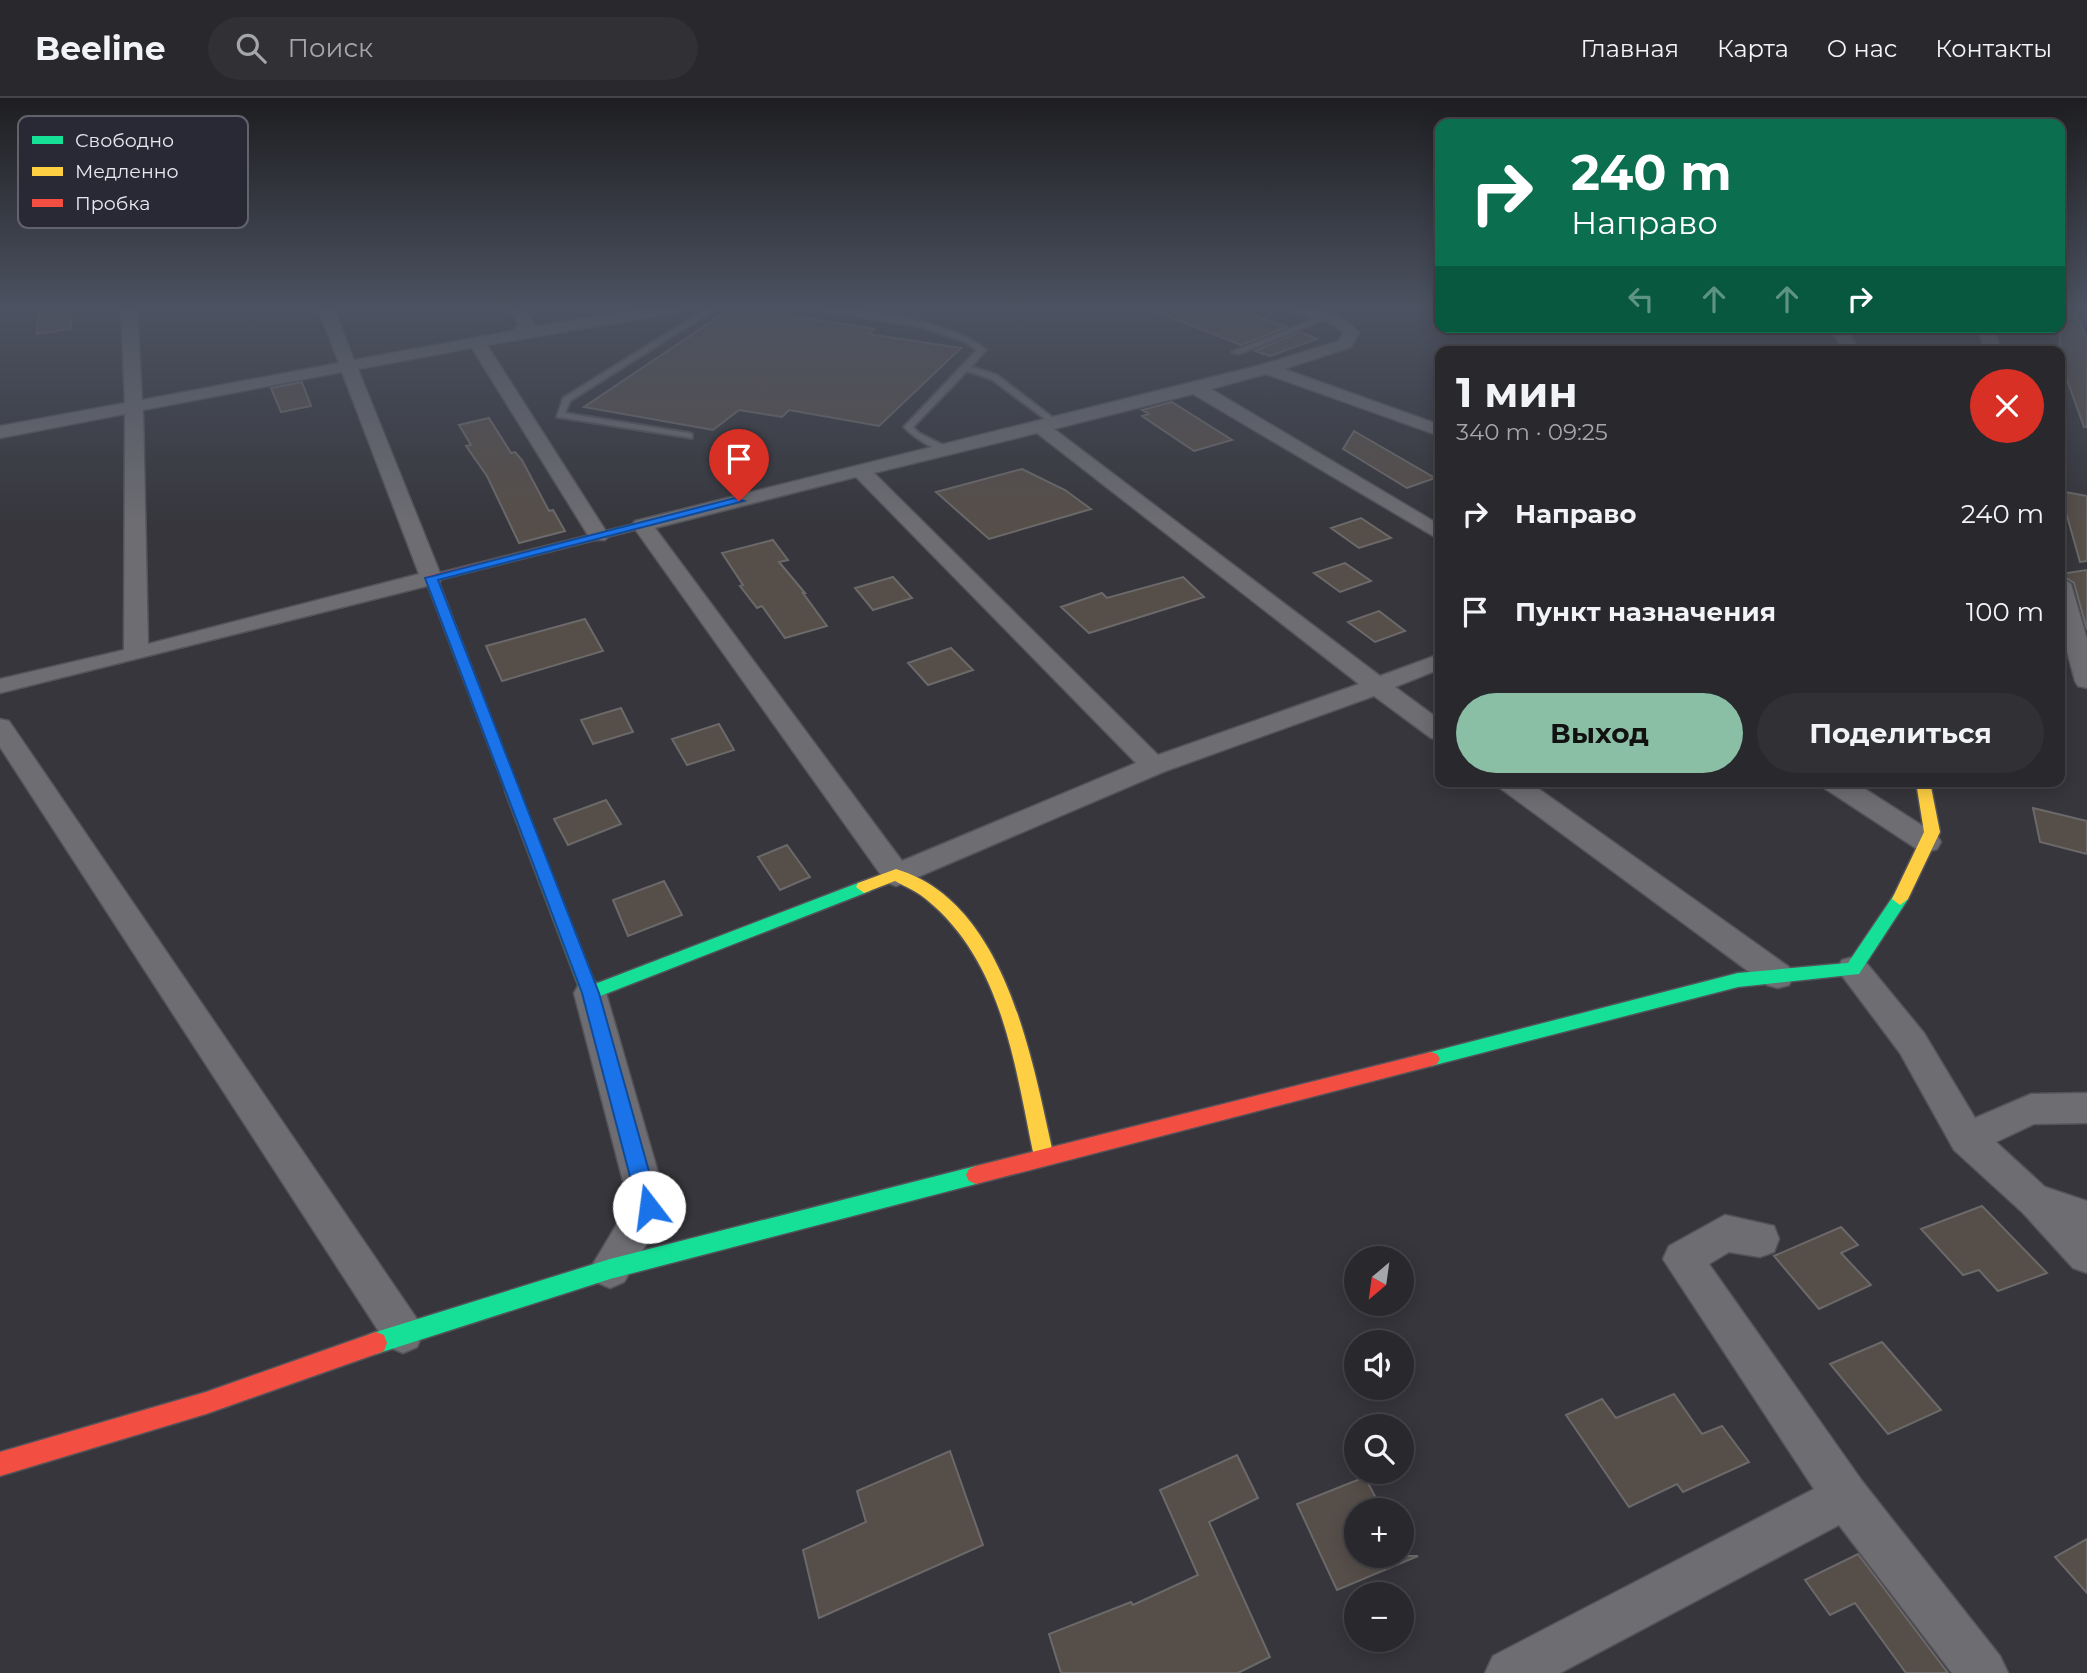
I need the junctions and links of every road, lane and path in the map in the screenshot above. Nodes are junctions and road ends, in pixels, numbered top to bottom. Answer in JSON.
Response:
{"nodes":[{"id":1,"x":132,"y":380,"type":"edge"},
{"id":2,"x":282,"y":380,"type":"edge"},
{"id":3,"x":354,"y":380,"type":"edge"},
{"id":4,"x":500,"y":380,"type":"edge"},
{"id":5,"x":599,"y":380,"type":"edge"},
{"id":6,"x":952,"y":380,"type":"edge"},
{"id":7,"x":997,"y":380,"type":"edge"},
{"id":8,"x":1228,"y":380,"type":"edge"},
{"id":9,"x":1296,"y":380,"type":"edge"},
{"id":10,"x":1196,"y":388,"type":"junction"},
{"id":11,"x":134,"y":407,"type":"junction"},
{"id":12,"x":1048,"y":425,"type":"junction"},
{"id":13,"x":1435,"y":429,"type":"edge"},
{"id":14,"x":0,"y":432,"type":"edge"},
{"id":15,"x":689,"y":436,"type":"dead end"},
{"id":16,"x":947,"y":449,"type":"junction"},
{"id":17,"x":860,"y":470,"type":"junction"},
{"id":18,"x":642,"y":525,"type":"junction"},
{"id":19,"x":1435,"y":531,"type":"edge"},
{"id":20,"x":598,"y":536,"type":"junction"},
{"id":21,"x":431,"y":578,"type":"junction"},
{"id":22,"x":2065,"y":602,"type":"edge"},
{"id":23,"x":136,"y":654,"type":"junction"},
{"id":24,"x":1435,"y":663,"type":"edge"},
{"id":25,"x":2087,"y":681,"type":"edge"},
{"id":26,"x":0,"y":686,"type":"edge"},
{"id":27,"x":1377,"y":686,"type":"junction"},
{"id":28,"x":0,"y":727,"type":"edge"},
{"id":29,"x":1435,"y":728,"type":"edge"},
{"id":30,"x":1154,"y":766,"type":"junction"},
{"id":31,"x":1517,"y":787,"type":"edge"},
{"id":32,"x":1842,"y":787,"type":"edge"},
{"id":33,"x":1924,"y":787,"type":"edge"},
{"id":34,"x":1927,"y":842,"type":"junction"},
{"id":35,"x":896,"y":874,"type":"junction"},
{"id":36,"x":1853,"y":969,"type":"junction"},
{"id":37,"x":1778,"y":976,"type":"junction"},
{"id":38,"x":590,"y":993,"type":"junction"},
{"id":39,"x":2087,"y":1108,"type":"edge"},
{"id":40,"x":1966,"y":1139,"type":"junction"},
{"id":41,"x":1044,"y":1157,"type":"junction"},
{"id":42,"x":2033,"y":1200,"type":"junction"},
{"id":43,"x":2087,"y":1219,"type":"edge"},
{"id":44,"x":1760,"y":1239,"type":"dead end"},
{"id":45,"x":2087,"y":1255,"type":"edge"},
{"id":46,"x":610,"y":1269,"type":"junction"},
{"id":47,"x":403,"y":1333,"type":"junction"},
{"id":48,"x":0,"y":1464,"type":"edge"},
{"id":49,"x":1846,"y":1497,"type":"junction"},
{"id":50,"x":1510,"y":1673,"type":"edge"},
{"id":51,"x":1983,"y":1673,"type":"edge"}],
"edges":[{"from":1,"to":11,"type":"street"},
{"from":2,"to":11,"type":"street"},
{"from":3,"to":21,"type":"street"},
{"from":4,"to":20,"type":"street"},
{"from":5,"to":15,"type":"lane"},
{"from":6,"to":16,"type":"lane"},
{"from":7,"to":12,"type":"lane"},
{"from":8,"to":10,"type":"street"},
{"from":9,"to":13,"type":"street"},
{"from":10,"to":12,"type":"street"},
{"from":10,"to":19,"type":"street"},
{"from":11,"to":14,"type":"street"},
{"from":11,"to":23,"type":"street"},
{"from":12,"to":16,"type":"street"},
{"from":12,"to":27,"type":"street"},
{"from":16,"to":17,"type":"street"},
{"from":17,"to":18,"type":"street"},
{"from":17,"to":30,"type":"street"},
{"from":18,"to":20,"type":"street"},
{"from":18,"to":35,"type":"street"},
{"from":20,"to":21,"type":"street"},
{"from":21,"to":23,"type":"street"},
{"from":21,"to":38,"type":"street"},
{"from":22,"to":25,"type":"street"},
{"from":23,"to":26,"type":"street"},
{"from":24,"to":27,"type":"street"},
{"from":27,"to":29,"type":"street"},
{"from":27,"to":30,"type":"street"},
{"from":28,"to":47,"type":"street"},
{"from":30,"to":35,"type":"street"},
{"from":31,"to":37,"type":"street"},
{"from":32,"to":34,"type":"street"},
{"from":33,"to":34,"type":"street"},
{"from":34,"to":36,"type":"street"},
{"from":35,"to":38,"type":"street"},
{"from":35,"to":41,"type":"street"},
{"from":36,"to":37,"type":"street"},
{"from":36,"to":40,"type":"street"},
{"from":37,"to":41,"type":"street"},
{"from":38,"to":46,"type":"street"},
{"from":39,"to":40,"type":"street"},
{"from":40,"to":42,"type":"street"},
{"from":41,"to":46,"type":"street"},
{"from":42,"to":43,"type":"street"},
{"from":42,"to":45,"type":"street"},
{"from":44,"to":49,"type":"street"},
{"from":46,"to":47,"type":"street"},
{"from":47,"to":48,"type":"street"},
{"from":49,"to":50,"type":"street"},
{"from":49,"to":51,"type":"street"}]}
